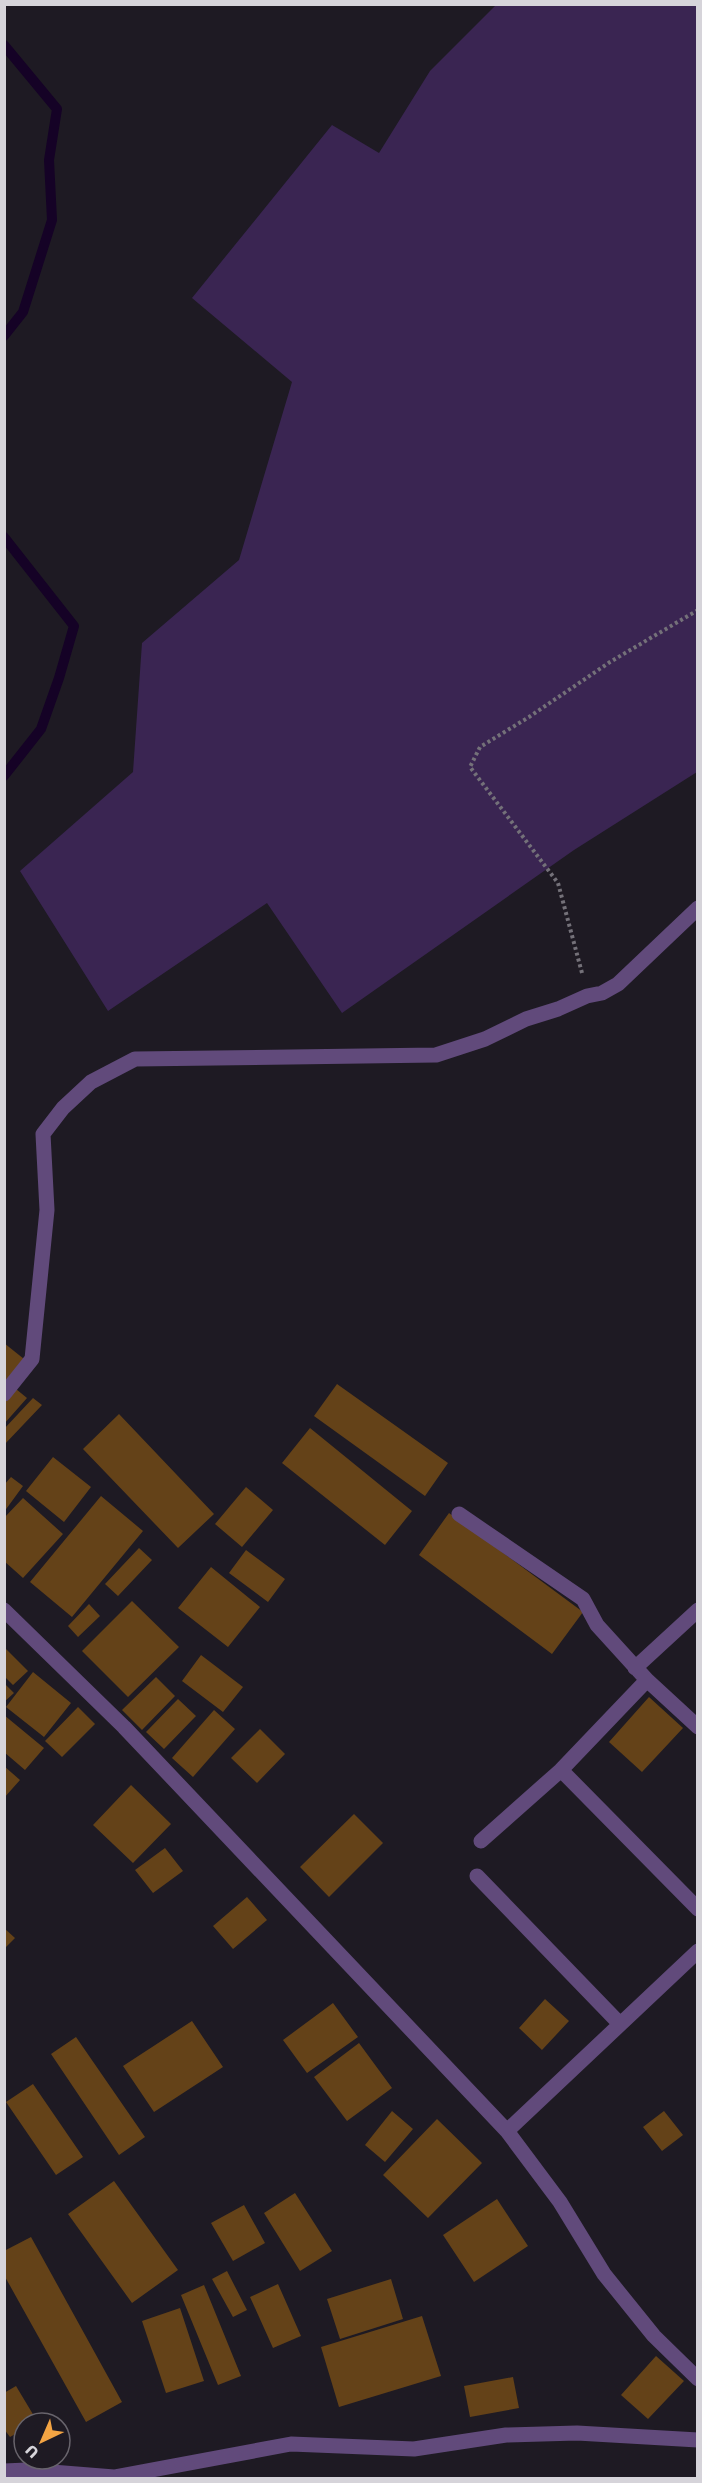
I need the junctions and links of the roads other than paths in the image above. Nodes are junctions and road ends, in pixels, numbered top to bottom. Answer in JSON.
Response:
{"nodes":[{"id":1,"x":698,"y":908,"type":"edge"},
{"id":2,"x":4,"y":1394,"type":"edge"},
{"id":3,"x":459,"y":1514,"type":"dead end"},
{"id":4,"x":4,"y":1610,"type":"edge"},
{"id":5,"x":698,"y":1610,"type":"edge"},
{"id":6,"x":635,"y":1668,"type":"junction"},
{"id":7,"x":647,"y":1680,"type":"junction"},
{"id":8,"x":698,"y":1727,"type":"edge"},
{"id":9,"x":561,"y":1770,"type":"junction"},
{"id":10,"x":481,"y":1841,"type":"dead end"},
{"id":11,"x":477,"y":1876,"type":"dead end"},
{"id":12,"x":698,"y":1909,"type":"edge"},
{"id":13,"x":698,"y":1951,"type":"edge"},
{"id":14,"x":620,"y":2023,"type":"junction"},
{"id":15,"x":507,"y":2130,"type":"junction"},
{"id":16,"x":698,"y":2379,"type":"edge"},
{"id":17,"x":698,"y":2440,"type":"edge"},
{"id":18,"x":4,"y":2470,"type":"edge"},
{"id":19,"x":113,"y":2478,"type":"edge"}],
"edges":[{"from":1,"to":2,"type":"street"},
{"from":3,"to":6,"type":"street"},
{"from":4,"to":15,"type":"street"},
{"from":5,"to":6,"type":"street"},
{"from":6,"to":7,"type":"street"},
{"from":7,"to":8,"type":"street"},
{"from":7,"to":9,"type":"street"},
{"from":9,"to":10,"type":"street"},
{"from":9,"to":12,"type":"street"},
{"from":11,"to":14,"type":"street"},
{"from":13,"to":14,"type":"street"},
{"from":14,"to":15,"type":"street"},
{"from":15,"to":16,"type":"street"},
{"from":17,"to":19,"type":"street"},
{"from":18,"to":19,"type":"street"}]}
